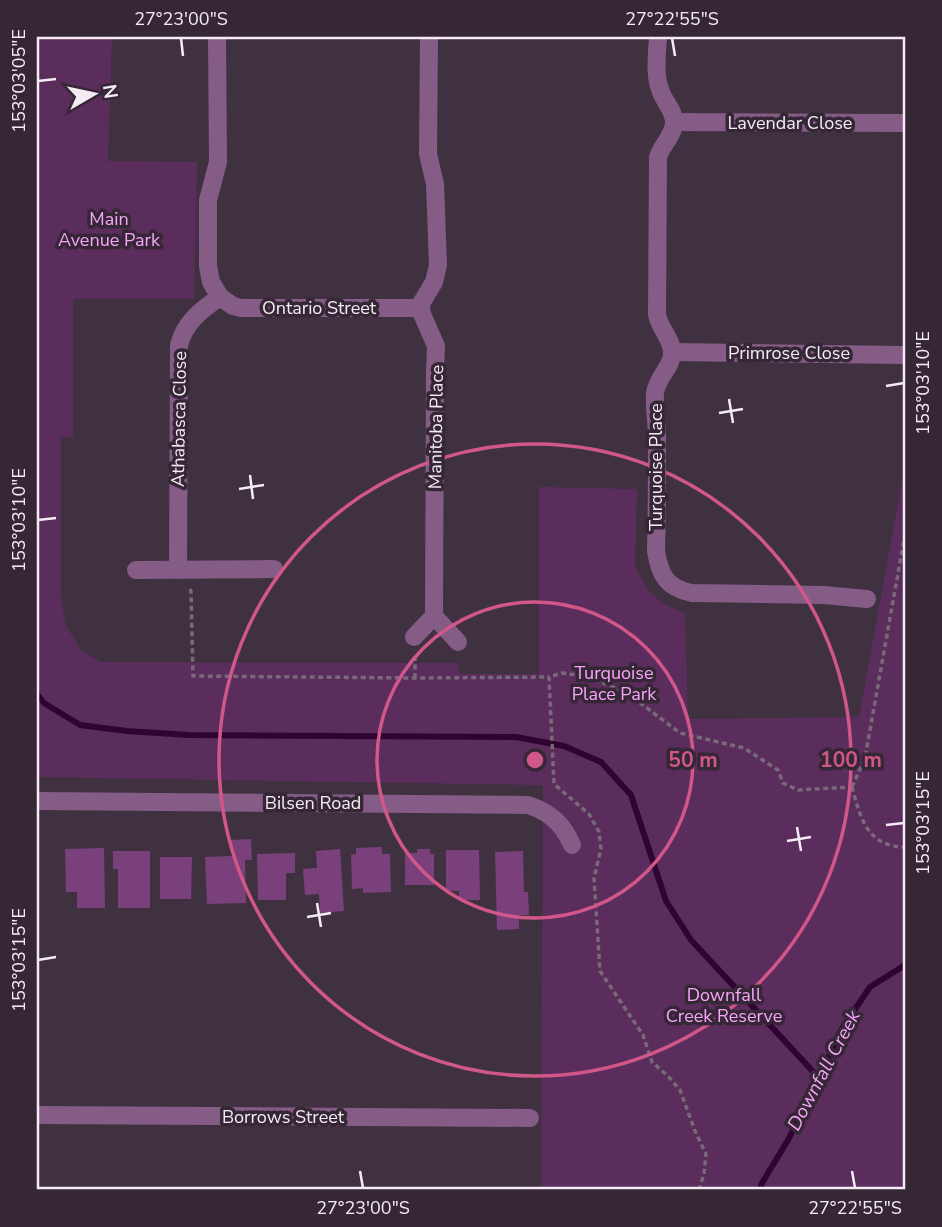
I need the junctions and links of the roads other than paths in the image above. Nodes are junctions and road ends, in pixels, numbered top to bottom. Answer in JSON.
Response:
{"nodes":[{"id":1,"x":218,"y":37,"type":"edge"},
{"id":2,"x":429,"y":37,"type":"edge"},
{"id":3,"x":658,"y":37,"type":"edge"},
{"id":4,"x":674,"y":122,"type":"junction"},
{"id":5,"x":905,"y":123,"type":"edge"},
{"id":6,"x":220,"y":297,"type":"junction"},
{"id":7,"x":421,"y":308,"type":"junction"},
{"id":8,"x":673,"y":352,"type":"junction"},
{"id":9,"x":905,"y":355,"type":"edge"},
{"id":10,"x":274,"y":569,"type":"dead end"},
{"id":11,"x":136,"y":570,"type":"dead end"},
{"id":12,"x":178,"y":570,"type":"junction"},
{"id":13,"x":867,"y":599,"type":"dead end"},
{"id":14,"x":434,"y":616,"type":"junction"},
{"id":15,"x":414,"y":636,"type":"dead end"},
{"id":16,"x":458,"y":642,"type":"dead end"},
{"id":17,"x":37,"y":801,"type":"edge"},
{"id":18,"x":572,"y":845,"type":"dead end"},
{"id":19,"x":37,"y":1115,"type":"edge"},
{"id":20,"x":530,"y":1118,"type":"dead end"}],
"edges":[{"from":1,"to":6,"type":"street"},
{"from":2,"to":7,"type":"street"},
{"from":3,"to":4,"type":"street"},
{"from":4,"to":5,"type":"street","name":"Lavendar Close"},
{"from":4,"to":8,"type":"street"},
{"from":6,"to":7,"type":"street","name":"Ontario Street"},
{"from":6,"to":12,"type":"street","name":"Athabasca Close"},
{"from":7,"to":14,"type":"street","name":"Manitoba Place"},
{"from":8,"to":9,"type":"street","name":"Primrose Close"},
{"from":8,"to":13,"type":"street","name":"Turquoise Place"},
{"from":10,"to":12,"type":"street"},
{"from":11,"to":12,"type":"street"},
{"from":14,"to":15,"type":"street"},
{"from":14,"to":16,"type":"street"},
{"from":17,"to":18,"type":"street","name":"Bilsen Road"},
{"from":19,"to":20,"type":"street","name":"Borrows Street"}]}
